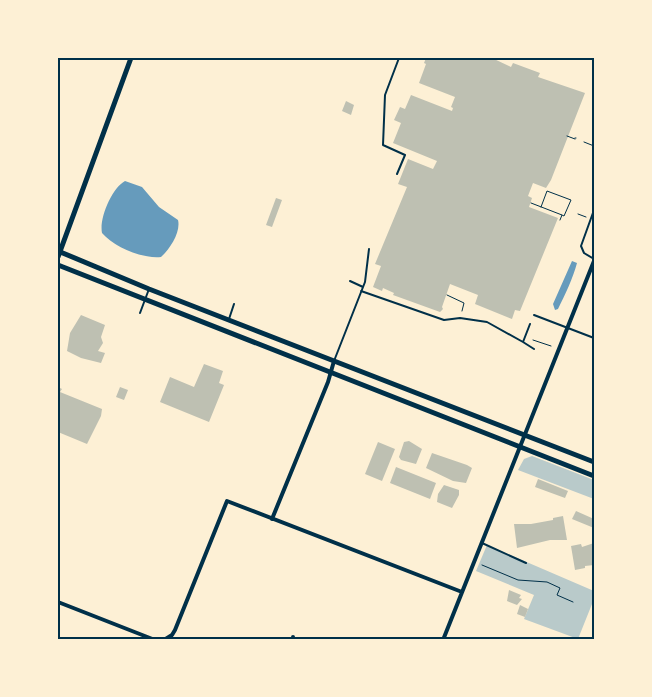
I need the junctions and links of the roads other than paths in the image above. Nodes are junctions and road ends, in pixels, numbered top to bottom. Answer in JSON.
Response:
{"nodes":[{"id":1,"x":131,"y":58,"type":"edge"},
{"id":2,"x":399,"y":58,"type":"edge"},
{"id":3,"x":397,"y":174,"type":"dead end"},
{"id":4,"x":594,"y":210,"type":"edge"},
{"id":5,"x":369,"y":249,"type":"dead end"},
{"id":6,"x":58,"y":253,"type":"edge"},
{"id":7,"x":594,"y":260,"type":"edge"},
{"id":8,"x":58,"y":265,"type":"edge"},
{"id":9,"x":350,"y":281,"type":"dead end"},
{"id":10,"x":363,"y":287,"type":"junction"},
{"id":11,"x":149,"y":289,"type":"junction"},
{"id":12,"x":361,"y":291,"type":"junction"},
{"id":13,"x":145,"y":301,"type":"junction"},
{"id":14,"x":234,"y":304,"type":"dead end"},
{"id":15,"x":140,"y":313,"type":"dead end"},
{"id":16,"x":534,"y":315,"type":"dead end"},
{"id":17,"x":229,"y":320,"type":"junction"},
{"id":18,"x":530,"y":324,"type":"dead end"},
{"id":19,"x":567,"y":327,"type":"junction"},
{"id":20,"x":594,"y":338,"type":"edge"},
{"id":21,"x":523,"y":342,"type":"junction"},
{"id":22,"x":534,"y":349,"type":"dead end"},
{"id":23,"x":334,"y":361,"type":"junction"},
{"id":24,"x":331,"y":374,"type":"junction"},
{"id":25,"x":526,"y":436,"type":"junction"},
{"id":26,"x":521,"y":447,"type":"junction"},
{"id":27,"x":594,"y":462,"type":"edge"},
{"id":28,"x":594,"y":476,"type":"edge"},
{"id":29,"x":272,"y":519,"type":"junction"},
{"id":30,"x":482,"y":543,"type":"junction"},
{"id":31,"x":526,"y":562,"type":"dead end"},
{"id":32,"x":462,"y":592,"type":"junction"},
{"id":33,"x":58,"y":602,"type":"edge"},
{"id":34,"x":155,"y":640,"type":"edge"},
{"id":35,"x":164,"y":640,"type":"edge"},
{"id":36,"x":443,"y":640,"type":"edge"}],
"edges":[{"from":1,"to":6,"type":"main road"},
{"from":2,"to":3,"type":"lane"},
{"from":4,"to":7,"type":"lane"},
{"from":5,"to":10,"type":"lane"},
{"from":6,"to":11,"type":"main road"},
{"from":7,"to":19,"type":"street"},
{"from":8,"to":13,"type":"main road"},
{"from":9,"to":10,"type":"lane"},
{"from":10,"to":12,"type":"lane"},
{"from":11,"to":13,"type":"lane"},
{"from":11,"to":17,"type":"main road"},
{"from":12,"to":21,"type":"lane"},
{"from":12,"to":23,"type":"lane"},
{"from":13,"to":15,"type":"lane"},
{"from":13,"to":24,"type":"main road"},
{"from":14,"to":17,"type":"lane"},
{"from":16,"to":19,"type":"lane"},
{"from":17,"to":23,"type":"main road"},
{"from":18,"to":21,"type":"lane"},
{"from":19,"to":20,"type":"lane"},
{"from":19,"to":25,"type":"street"},
{"from":21,"to":22,"type":"lane"},
{"from":23,"to":24,"type":"street"},
{"from":23,"to":25,"type":"main road"},
{"from":24,"to":26,"type":"main road"},
{"from":24,"to":29,"type":"street"},
{"from":25,"to":26,"type":"street"},
{"from":25,"to":27,"type":"main road"},
{"from":26,"to":28,"type":"main road"},
{"from":26,"to":30,"type":"street"},
{"from":29,"to":32,"type":"street"},
{"from":29,"to":35,"type":"street"},
{"from":30,"to":31,"type":"lane"},
{"from":30,"to":32,"type":"street"},
{"from":32,"to":36,"type":"street"},
{"from":33,"to":34,"type":"street"}]}
